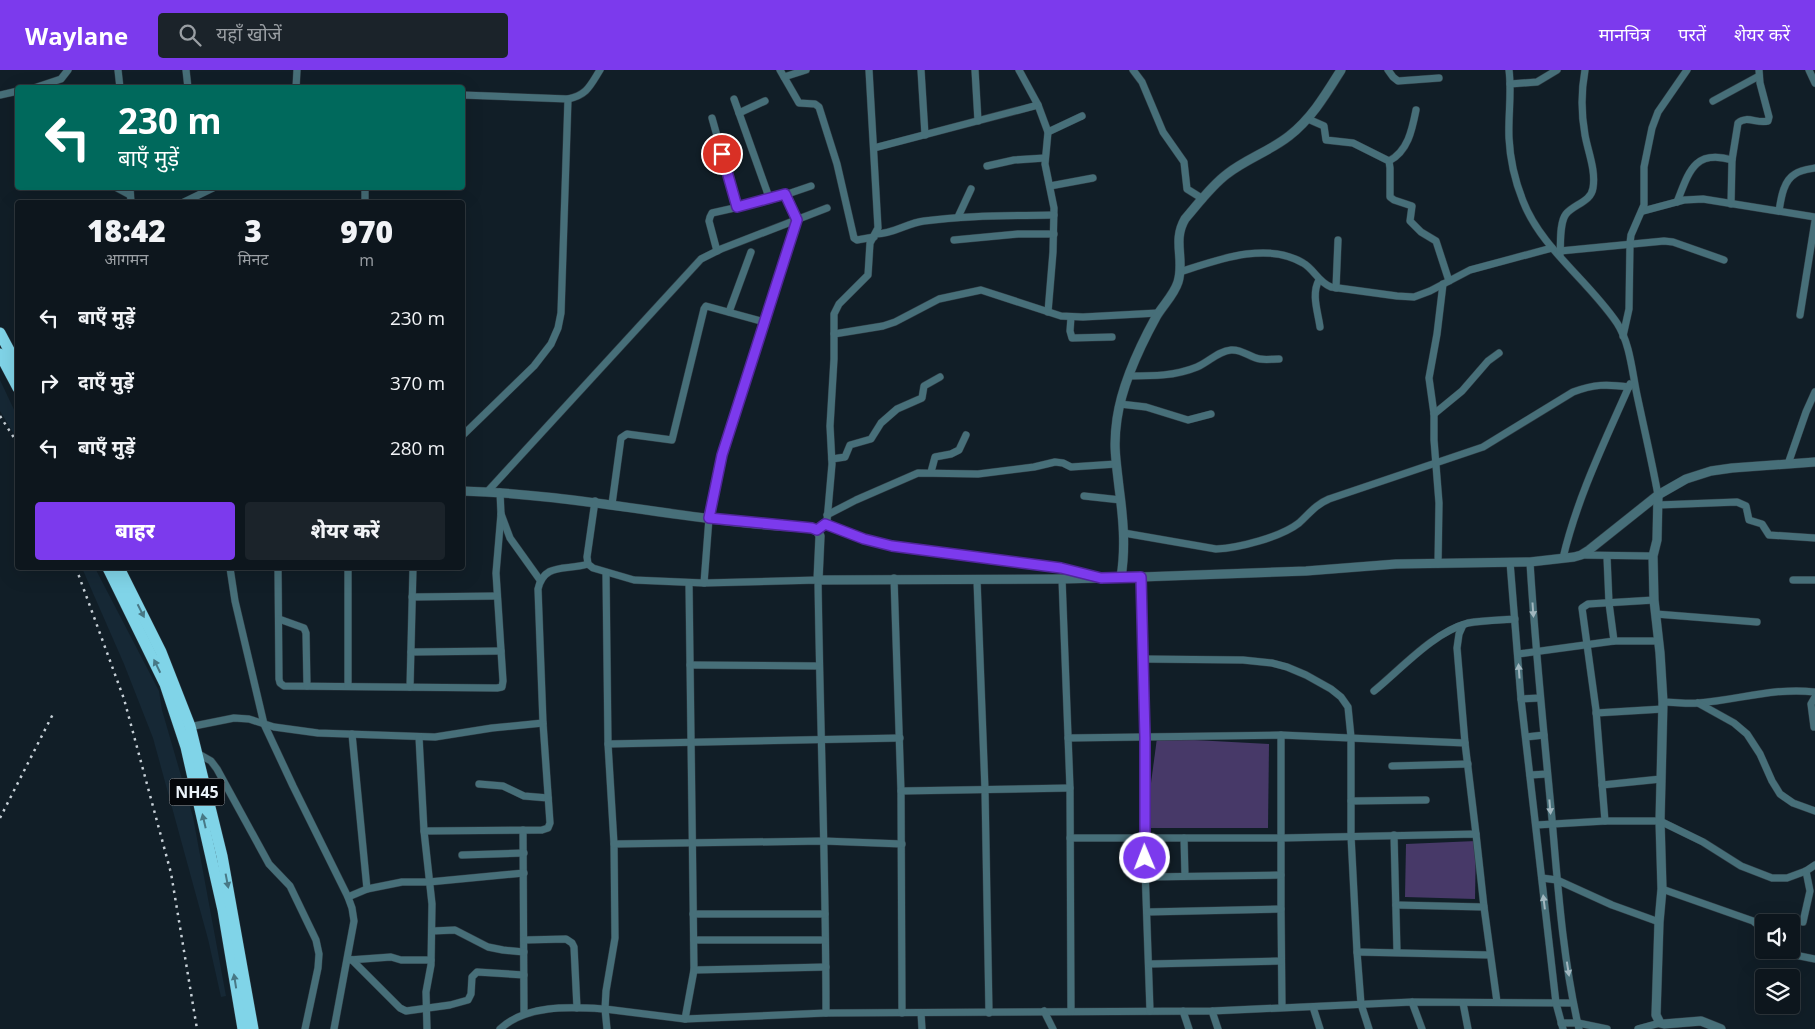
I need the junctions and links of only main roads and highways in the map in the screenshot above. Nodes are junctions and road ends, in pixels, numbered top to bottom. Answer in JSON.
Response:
{"nodes":[{"id":1,"x":0,"y":333,"type":"edge"},
{"id":2,"x":0,"y":354,"type":"edge"},
{"id":3,"x":15,"y":361,"type":"edge"},
{"id":4,"x":15,"y":382,"type":"edge"},
{"id":5,"x":109,"y":570,"type":"edge"},
{"id":6,"x":120,"y":570,"type":"edge"},
{"id":7,"x":185,"y":728,"type":"junction"},
{"id":8,"x":243,"y":1029,"type":"edge"},
{"id":9,"x":253,"y":1029,"type":"edge"}],
"edges":[{"from":1,"to":3,"type":"highway"},
{"from":2,"to":4,"type":"highway"},
{"from":7,"to":5,"type":"highway","number":"NH45","one_way":true},
{"from":6,"to":7,"type":"highway","number":"NH45","one_way":true},
{"from":8,"to":7,"type":"highway","number":"NH45","one_way":true},
{"from":7,"to":9,"type":"highway","number":"NH45","one_way":true}]}
